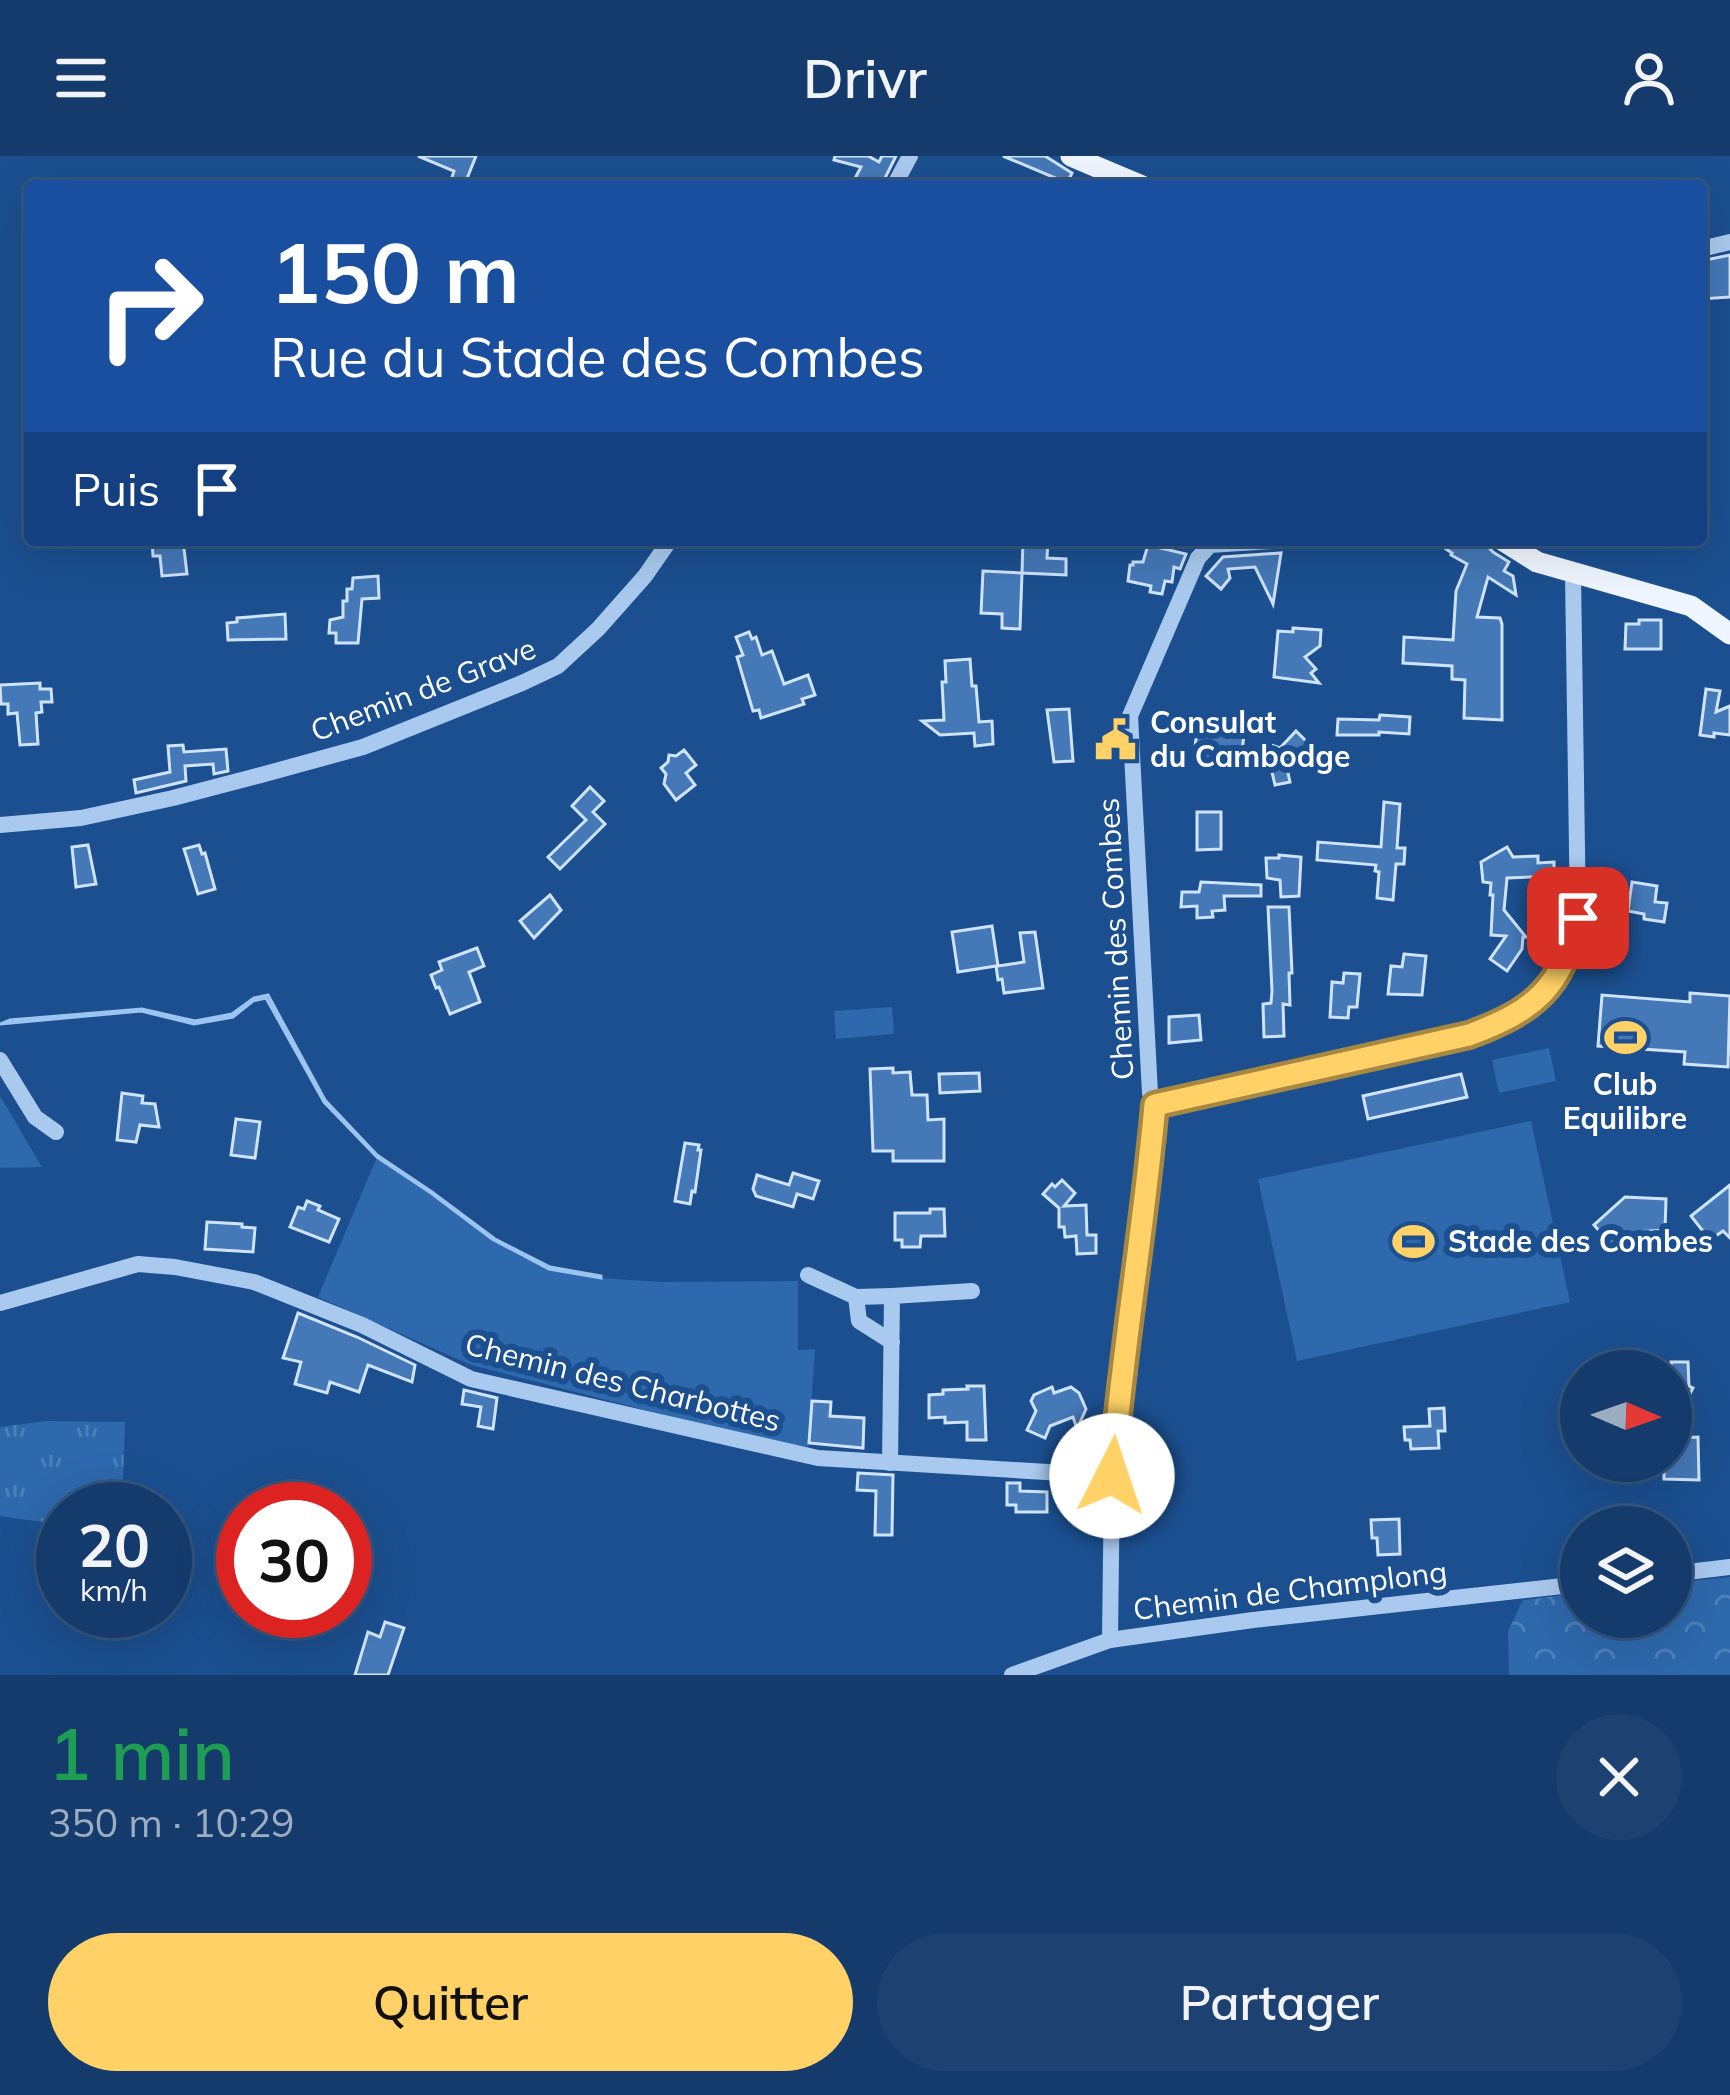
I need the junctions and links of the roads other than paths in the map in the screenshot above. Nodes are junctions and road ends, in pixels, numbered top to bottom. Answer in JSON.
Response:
{"nodes":[{"id":1,"x":1071,"y":156,"type":"edge"},
{"id":2,"x":1128,"y":180,"type":"edge"},
{"id":3,"x":666,"y":546,"type":"edge"},
{"id":4,"x":1209,"y":546,"type":"edge"},
{"id":5,"x":1512,"y":546,"type":"edge"},
{"id":6,"x":1573,"y":574,"type":"junction"},
{"id":7,"x":1730,"y":634,"type":"edge"},
{"id":8,"x":0,"y":825,"type":"edge"},
{"id":9,"x":0,"y":1060,"type":"edge"},
{"id":10,"x":1155,"y":1105,"type":"junction"},
{"id":11,"x":56,"y":1132,"type":"dead end"},
{"id":12,"x":808,"y":1275,"type":"dead end"},
{"id":13,"x":972,"y":1291,"type":"dead end"},
{"id":14,"x":892,"y":1296,"type":"junction"},
{"id":15,"x":856,"y":1297,"type":"junction"},
{"id":16,"x":0,"y":1303,"type":"edge"},
{"id":17,"x":892,"y":1342,"type":"junction"},
{"id":18,"x":890,"y":1463,"type":"junction"},
{"id":19,"x":1112,"y":1476,"type":"junction"},
{"id":20,"x":1730,"y":1568,"type":"edge"},
{"id":21,"x":1692,"y":1572,"type":"edge"},
{"id":22,"x":1560,"y":1586,"type":"edge"},
{"id":23,"x":1110,"y":1640,"type":"junction"},
{"id":24,"x":1012,"y":1675,"type":"edge"}],
"edges":[{"from":1,"to":2,"type":"main road"},
{"from":3,"to":8,"type":"street","name":"Chemin de Grave"},
{"from":4,"to":10,"type":"street","name":"Chemin des Combes"},
{"from":5,"to":6,"type":"main road"},
{"from":6,"to":7,"type":"main road"},
{"from":6,"to":10,"type":"street"},
{"from":9,"to":11,"type":"street"},
{"from":10,"to":19,"type":"street","name":"Chemin des Combes"},
{"from":12,"to":15,"type":"street"},
{"from":13,"to":14,"type":"street"},
{"from":14,"to":15,"type":"street"},
{"from":14,"to":17,"type":"street"},
{"from":15,"to":17,"type":"street"},
{"from":16,"to":18,"type":"street","name":"Chemin des Charbottes"},
{"from":17,"to":18,"type":"street"},
{"from":18,"to":19,"type":"street","name":"Chemin des Charbottes"},
{"from":19,"to":23,"type":"street","name":"Chemin des Combes"},
{"from":20,"to":21,"type":"street"},
{"from":22,"to":23,"type":"street","name":"Chemin de Champlong"},
{"from":23,"to":24,"type":"street","name":"Chemin de Champlong"}]}
